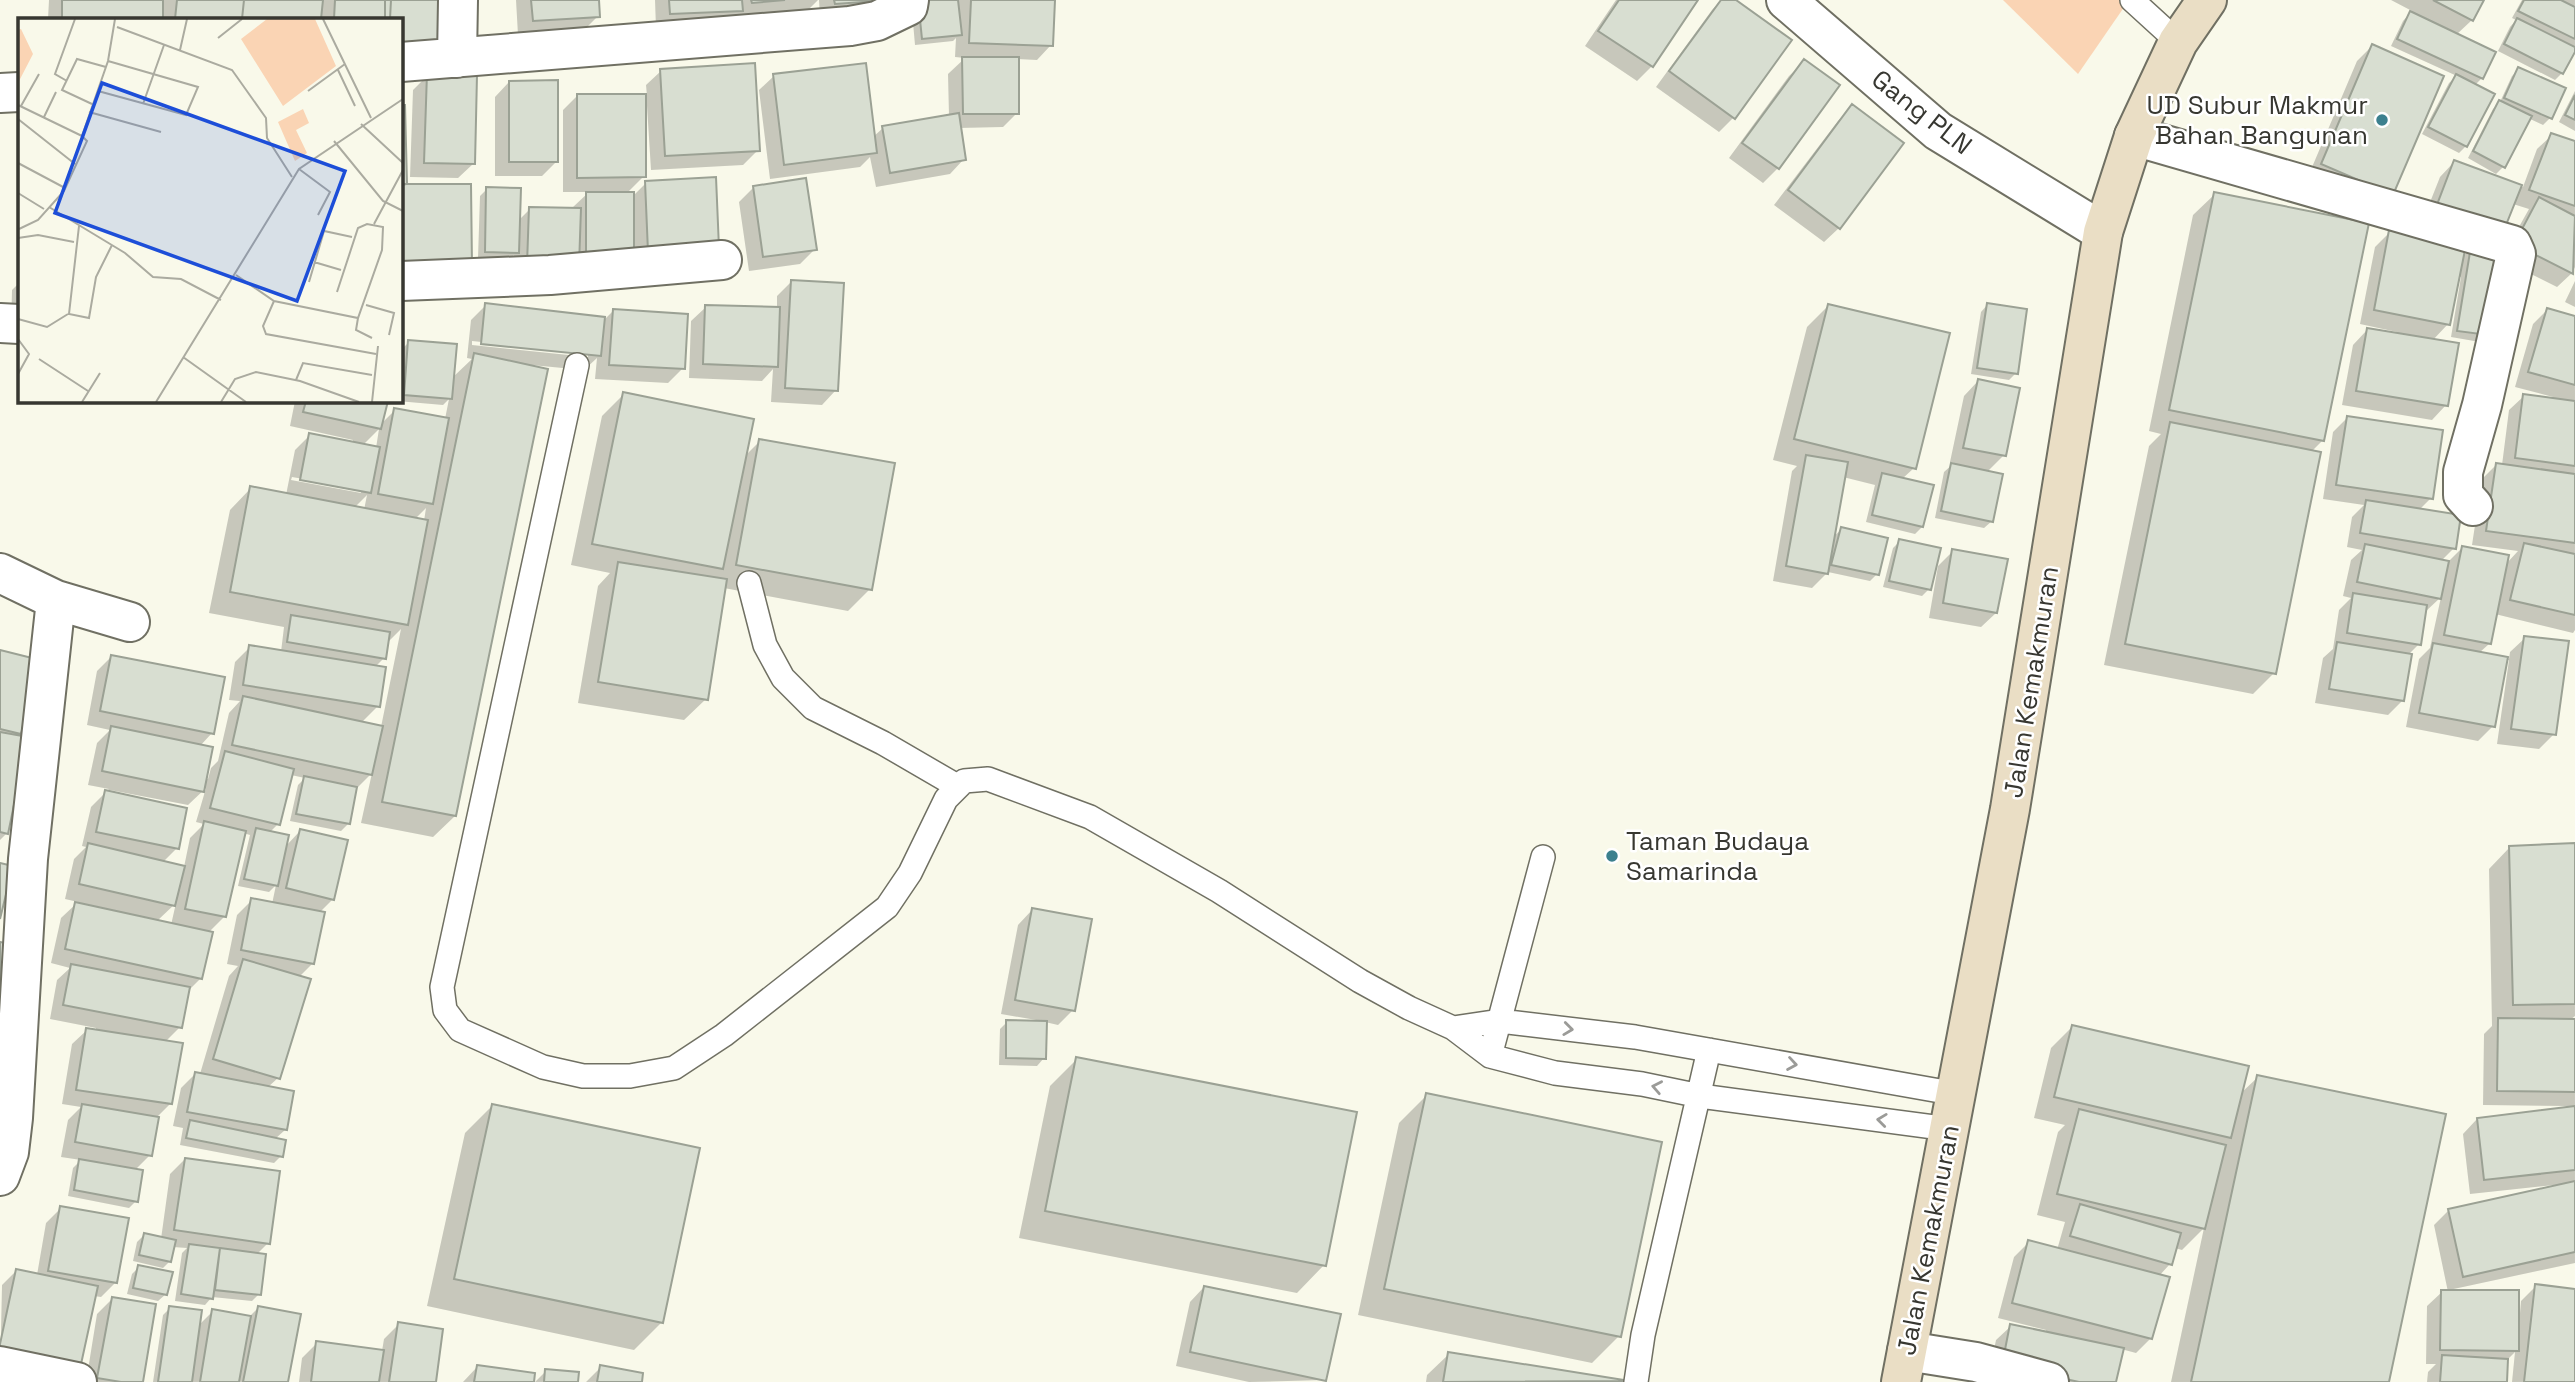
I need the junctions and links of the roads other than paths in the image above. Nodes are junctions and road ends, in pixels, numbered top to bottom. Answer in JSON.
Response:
{"nodes":[{"id":1,"x":458,"y":0,"type":"edge"},
{"id":2,"x":909,"y":0,"type":"edge"},
{"id":3,"x":1786,"y":0,"type":"edge"},
{"id":4,"x":2132,"y":0,"type":"edge"},
{"id":5,"x":2207,"y":0,"type":"edge"},
{"id":6,"x":2178,"y":42,"type":"junction"},
{"id":7,"x":457,"y":58,"type":"junction"},
{"id":8,"x":402,"y":62,"type":"edge"},
{"id":9,"x":18,"y":92,"type":"edge"},
{"id":10,"x":0,"y":93,"type":"edge"},
{"id":11,"x":2134,"y":136,"type":"junction"},
{"id":12,"x":2103,"y":232,"type":"junction"},
{"id":13,"x":722,"y":260,"type":"dead end"},
{"id":14,"x":402,"y":281,"type":"edge"},
{"id":15,"x":0,"y":323,"type":"edge"},
{"id":16,"x":18,"y":324,"type":"edge"},
{"id":17,"x":578,"y":365,"type":"dead end"},
{"id":18,"x":2473,"y":506,"type":"dead end"},
{"id":19,"x":0,"y":573,"type":"edge"},
{"id":20,"x":749,"y":583,"type":"dead end"},
{"id":21,"x":56,"y":600,"type":"junction"},
{"id":22,"x":130,"y":622,"type":"dead end"},
{"id":23,"x":957,"y":786,"type":"junction"},
{"id":24,"x":14,"y":855,"type":"edge"},
{"id":25,"x":1543,"y":858,"type":"dead end"},
{"id":26,"x":1500,"y":1021,"type":"junction"},
{"id":27,"x":1453,"y":1028,"type":"junction"},
{"id":28,"x":1709,"y":1050,"type":"junction"},
{"id":29,"x":1490,"y":1056,"type":"junction"},
{"id":30,"x":1700,"y":1096,"type":"junction"},
{"id":31,"x":1953,"y":1111,"type":"junction"},
{"id":32,"x":7,"y":1117,"type":"edge"},
{"id":33,"x":0,"y":1176,"type":"edge"},
{"id":34,"x":0,"y":1366,"type":"edge"},
{"id":35,"x":1904,"y":1367,"type":"edge"},
{"id":36,"x":77,"y":1382,"type":"edge"},
{"id":37,"x":1636,"y":1382,"type":"edge"},
{"id":38,"x":2049,"y":1382,"type":"edge"}],
"edges":[{"from":1,"to":7,"type":"street"},
{"from":2,"to":7,"type":"street"},
{"from":3,"to":12,"type":"street","name":"Gang PLN"},
{"from":4,"to":6,"type":"lane"},
{"from":5,"to":6,"type":"street","name":"Jalan Kemakmuran"},
{"from":6,"to":11,"type":"street","name":"Jalan Kemakmuran"},
{"from":7,"to":8,"type":"street"},
{"from":9,"to":10,"type":"street"},
{"from":11,"to":12,"type":"street","name":"Jalan Kemakmuran"},
{"from":11,"to":18,"type":"street"},
{"from":12,"to":31,"type":"street","name":"Jalan Kemakmuran"},
{"from":13,"to":14,"type":"street"},
{"from":15,"to":16,"type":"street"},
{"from":17,"to":23,"type":"lane"},
{"from":19,"to":21,"type":"street"},
{"from":20,"to":23,"type":"lane"},
{"from":21,"to":22,"type":"street"},
{"from":21,"to":24,"type":"street"},
{"from":23,"to":27,"type":"lane"},
{"from":24,"to":32,"type":"street"},
{"from":25,"to":26,"type":"lane"},
{"from":26,"to":27,"type":"lane"},
{"from":26,"to":28,"type":"lane","one_way":true},
{"from":26,"to":29,"type":"lane"},
{"from":27,"to":29,"type":"lane"},
{"from":28,"to":30,"type":"lane"},
{"from":28,"to":31,"type":"lane","one_way":true},
{"from":30,"to":29,"type":"lane","one_way":true},
{"from":31,"to":30,"type":"lane","one_way":true},
{"from":30,"to":37,"type":"lane"},
{"from":31,"to":35,"type":"street","name":"Jalan Kemakmuran"},
{"from":32,"to":33,"type":"street"},
{"from":34,"to":36,"type":"street"},
{"from":35,"to":38,"type":"street"}]}
